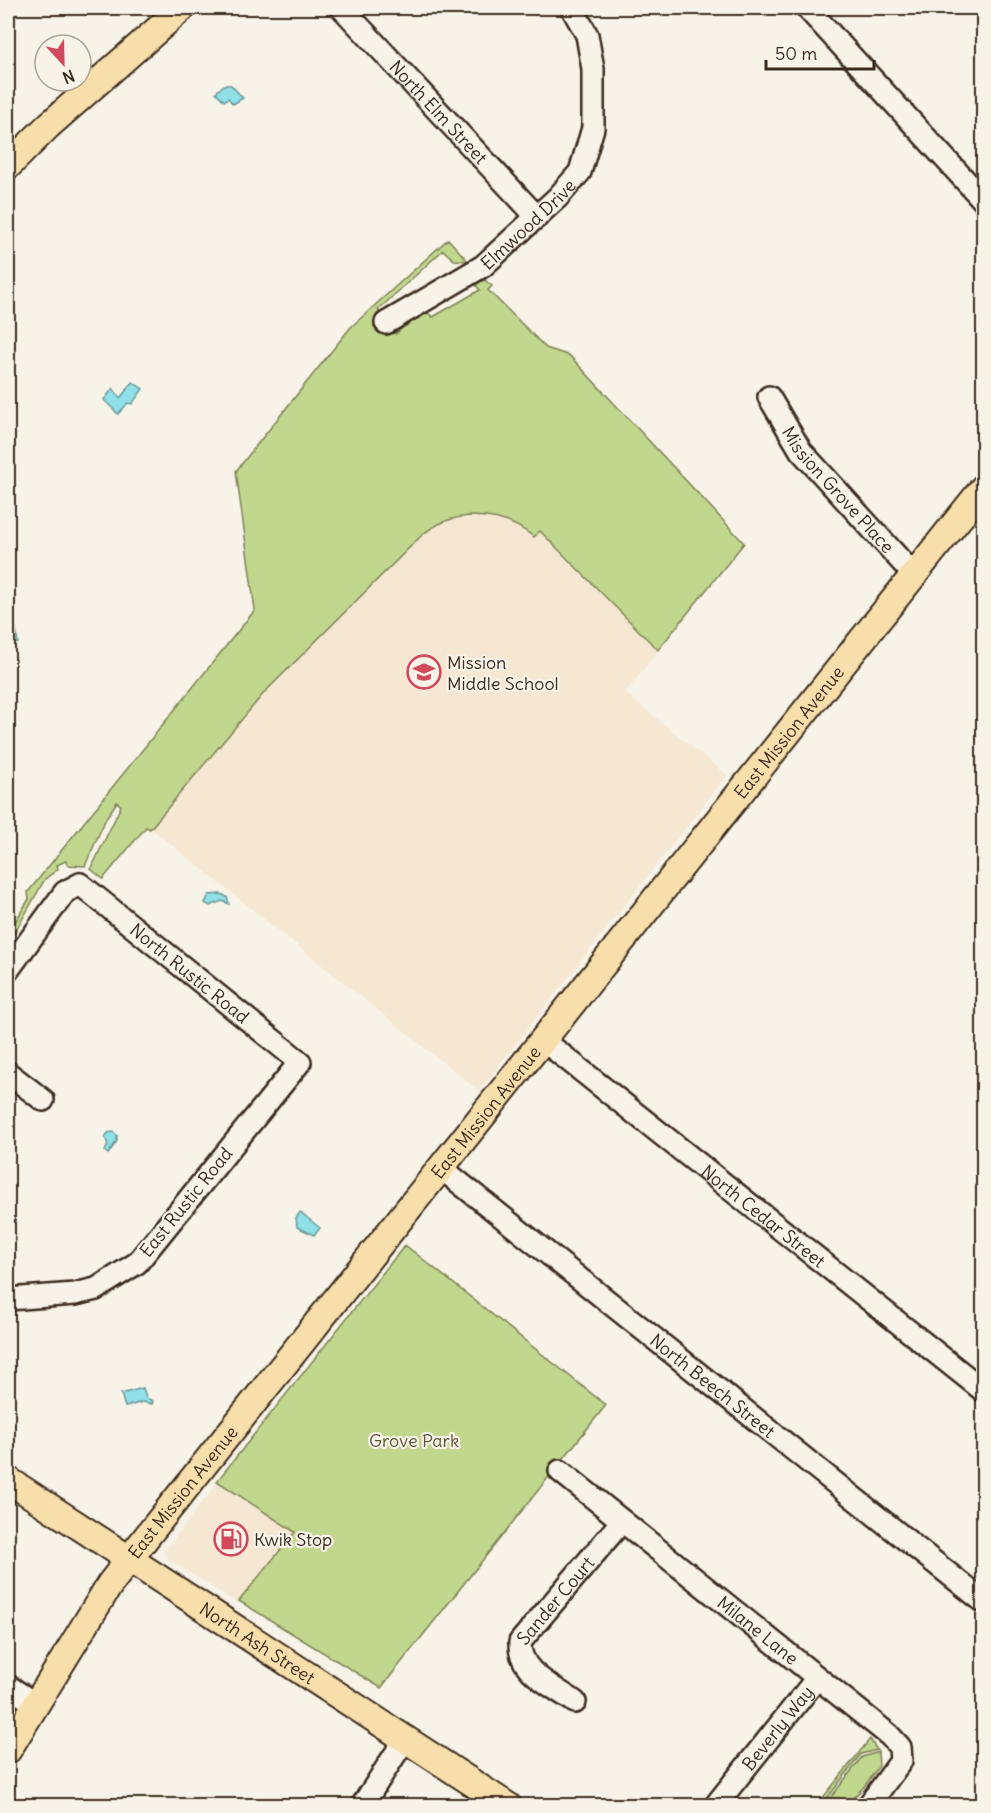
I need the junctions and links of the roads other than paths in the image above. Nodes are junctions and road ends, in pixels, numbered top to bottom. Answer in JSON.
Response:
{"nodes":[{"id":1,"x":182,"y":8,"type":"edge"},
{"id":2,"x":342,"y":8,"type":"edge"},
{"id":3,"x":572,"y":8,"type":"edge"},
{"id":4,"x":807,"y":8,"type":"edge"},
{"id":5,"x":8,"y":166,"type":"edge"},
{"id":6,"x":984,"y":201,"type":"edge"},
{"id":7,"x":537,"y":217,"type":"junction"},
{"id":8,"x":386,"y":323,"type":"dead end"},
{"id":9,"x":769,"y":397,"type":"dead end"},
{"id":10,"x":984,"y":487,"type":"edge"},
{"id":11,"x":914,"y":574,"type":"junction"},
{"id":12,"x":8,"y":970,"type":"edge"},
{"id":13,"x":543,"y":1040,"type":"junction"},
{"id":14,"x":300,"y":1062,"type":"joint"},
{"id":15,"x":8,"y":1072,"type":"edge"},
{"id":16,"x":43,"y":1101,"type":"dead end"},
{"id":17,"x":441,"y":1168,"type":"junction"},
{"id":18,"x":8,"y":1299,"type":"edge"},
{"id":19,"x":984,"y":1391,"type":"edge"},
{"id":20,"x":560,"y":1471,"type":"dead end"},
{"id":21,"x":8,"y":1480,"type":"edge"},
{"id":22,"x":622,"y":1521,"type":"junction"},
{"id":23,"x":129,"y":1560,"type":"junction"},
{"id":24,"x":981,"y":1594,"type":"edge"},
{"id":25,"x":817,"y":1678,"type":"junction"},
{"id":26,"x":8,"y":1686,"type":"edge"},
{"id":27,"x":574,"y":1702,"type":"dead end"},
{"id":28,"x":34,"y":1703,"type":"junction"},
{"id":29,"x":405,"y":1739,"type":"junction"},
{"id":30,"x":8,"y":1750,"type":"edge"},
{"id":31,"x":362,"y":1806,"type":"edge"},
{"id":32,"x":508,"y":1806,"type":"edge"},
{"id":33,"x":715,"y":1806,"type":"edge"},
{"id":34,"x":868,"y":1806,"type":"edge"}],
"edges":[{"from":1,"to":5,"type":"main road"},
{"from":2,"to":7,"type":"street","name":"North Elm Street"},
{"from":3,"to":7,"type":"street","name":"Elmwood Drive"},
{"from":4,"to":6,"type":"street"},
{"from":7,"to":8,"type":"street","name":"Elmwood Drive"},
{"from":9,"to":11,"type":"street","name":"Mission Grove Place"},
{"from":10,"to":11,"type":"main road","name":"East Mission Avenue"},
{"from":11,"to":13,"type":"main road","name":"East Mission Avenue"},
{"from":12,"to":14,"type":"street","name":"North Rustic Road"},
{"from":13,"to":17,"type":"main road","name":"East Mission Avenue"},
{"from":13,"to":19,"type":"street","name":"North Cedar Street"},
{"from":14,"to":18,"type":"street","name":"East Rustic Road"},
{"from":15,"to":16,"type":"street"},
{"from":17,"to":23,"type":"main road","name":"East Mission Avenue"},
{"from":17,"to":24,"type":"street","name":"North Beech Street"},
{"from":20,"to":22,"type":"street","name":"Milane Lane"},
{"from":21,"to":23,"type":"main road","name":"North Ash Street"},
{"from":22,"to":25,"type":"street","name":"Milane Lane"},
{"from":22,"to":27,"type":"street","name":"Sander Court"},
{"from":23,"to":28,"type":"main road","name":"East Mission Avenue"},
{"from":23,"to":29,"type":"main road","name":"North Ash Street"},
{"from":25,"to":33,"type":"street","name":"Beverly Way"},
{"from":25,"to":34,"type":"street","name":"Milane Lane"},
{"from":26,"to":28,"type":"street"},
{"from":28,"to":30,"type":"main road","name":"East Mission Avenue"},
{"from":29,"to":31,"type":"street"},
{"from":29,"to":32,"type":"main road","name":"North Ash Street"}]}
